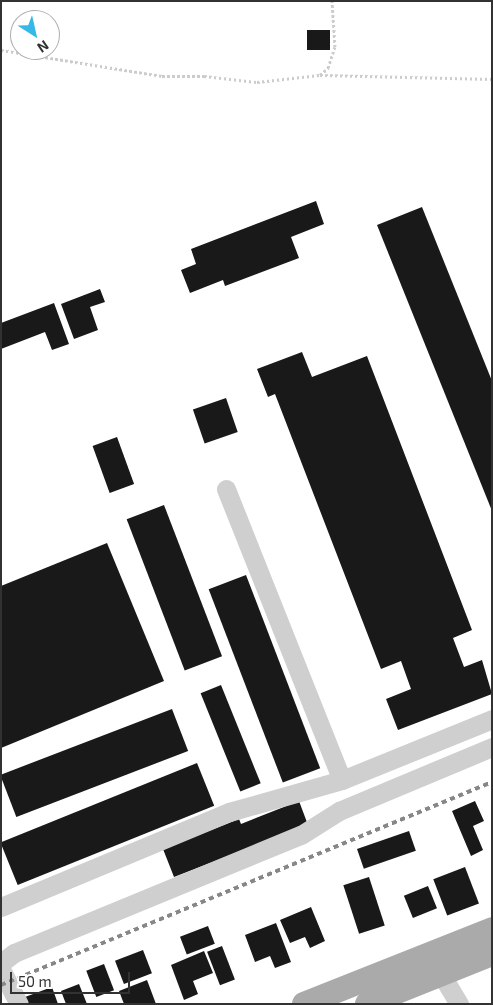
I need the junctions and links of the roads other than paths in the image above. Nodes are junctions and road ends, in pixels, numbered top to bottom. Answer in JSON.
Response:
{"nodes":[{"id":1,"x":226,"y":489,"type":"dead end"},
{"id":2,"x":492,"y":719,"type":"edge"},
{"id":3,"x":492,"y":747,"type":"edge"},
{"id":4,"x":342,"y":780,"type":"junction"},
{"id":5,"x":1,"y":908,"type":"edge"},
{"id":6,"x":492,"y":929,"type":"edge"},
{"id":7,"x":492,"y":954,"type":"edge"},
{"id":8,"x":1,"y":963,"type":"edge"},
{"id":9,"x":1,"y":969,"type":"edge"},
{"id":10,"x":441,"y":974,"type":"junction"},
{"id":11,"x":17,"y":1000,"type":"edge"},
{"id":12,"x":304,"y":1004,"type":"edge"},
{"id":13,"x":366,"y":1004,"type":"edge"},
{"id":14,"x":459,"y":1004,"type":"edge"}],
"edges":[{"from":1,"to":4,"type":"street"},
{"from":2,"to":4,"type":"street"},
{"from":3,"to":8,"type":"street"},
{"from":4,"to":5,"type":"street"},
{"from":6,"to":12,"type":"main road"},
{"from":7,"to":10,"type":"main road"},
{"from":9,"to":11,"type":"street"},
{"from":10,"to":13,"type":"main road"},
{"from":10,"to":14,"type":"street"}]}
